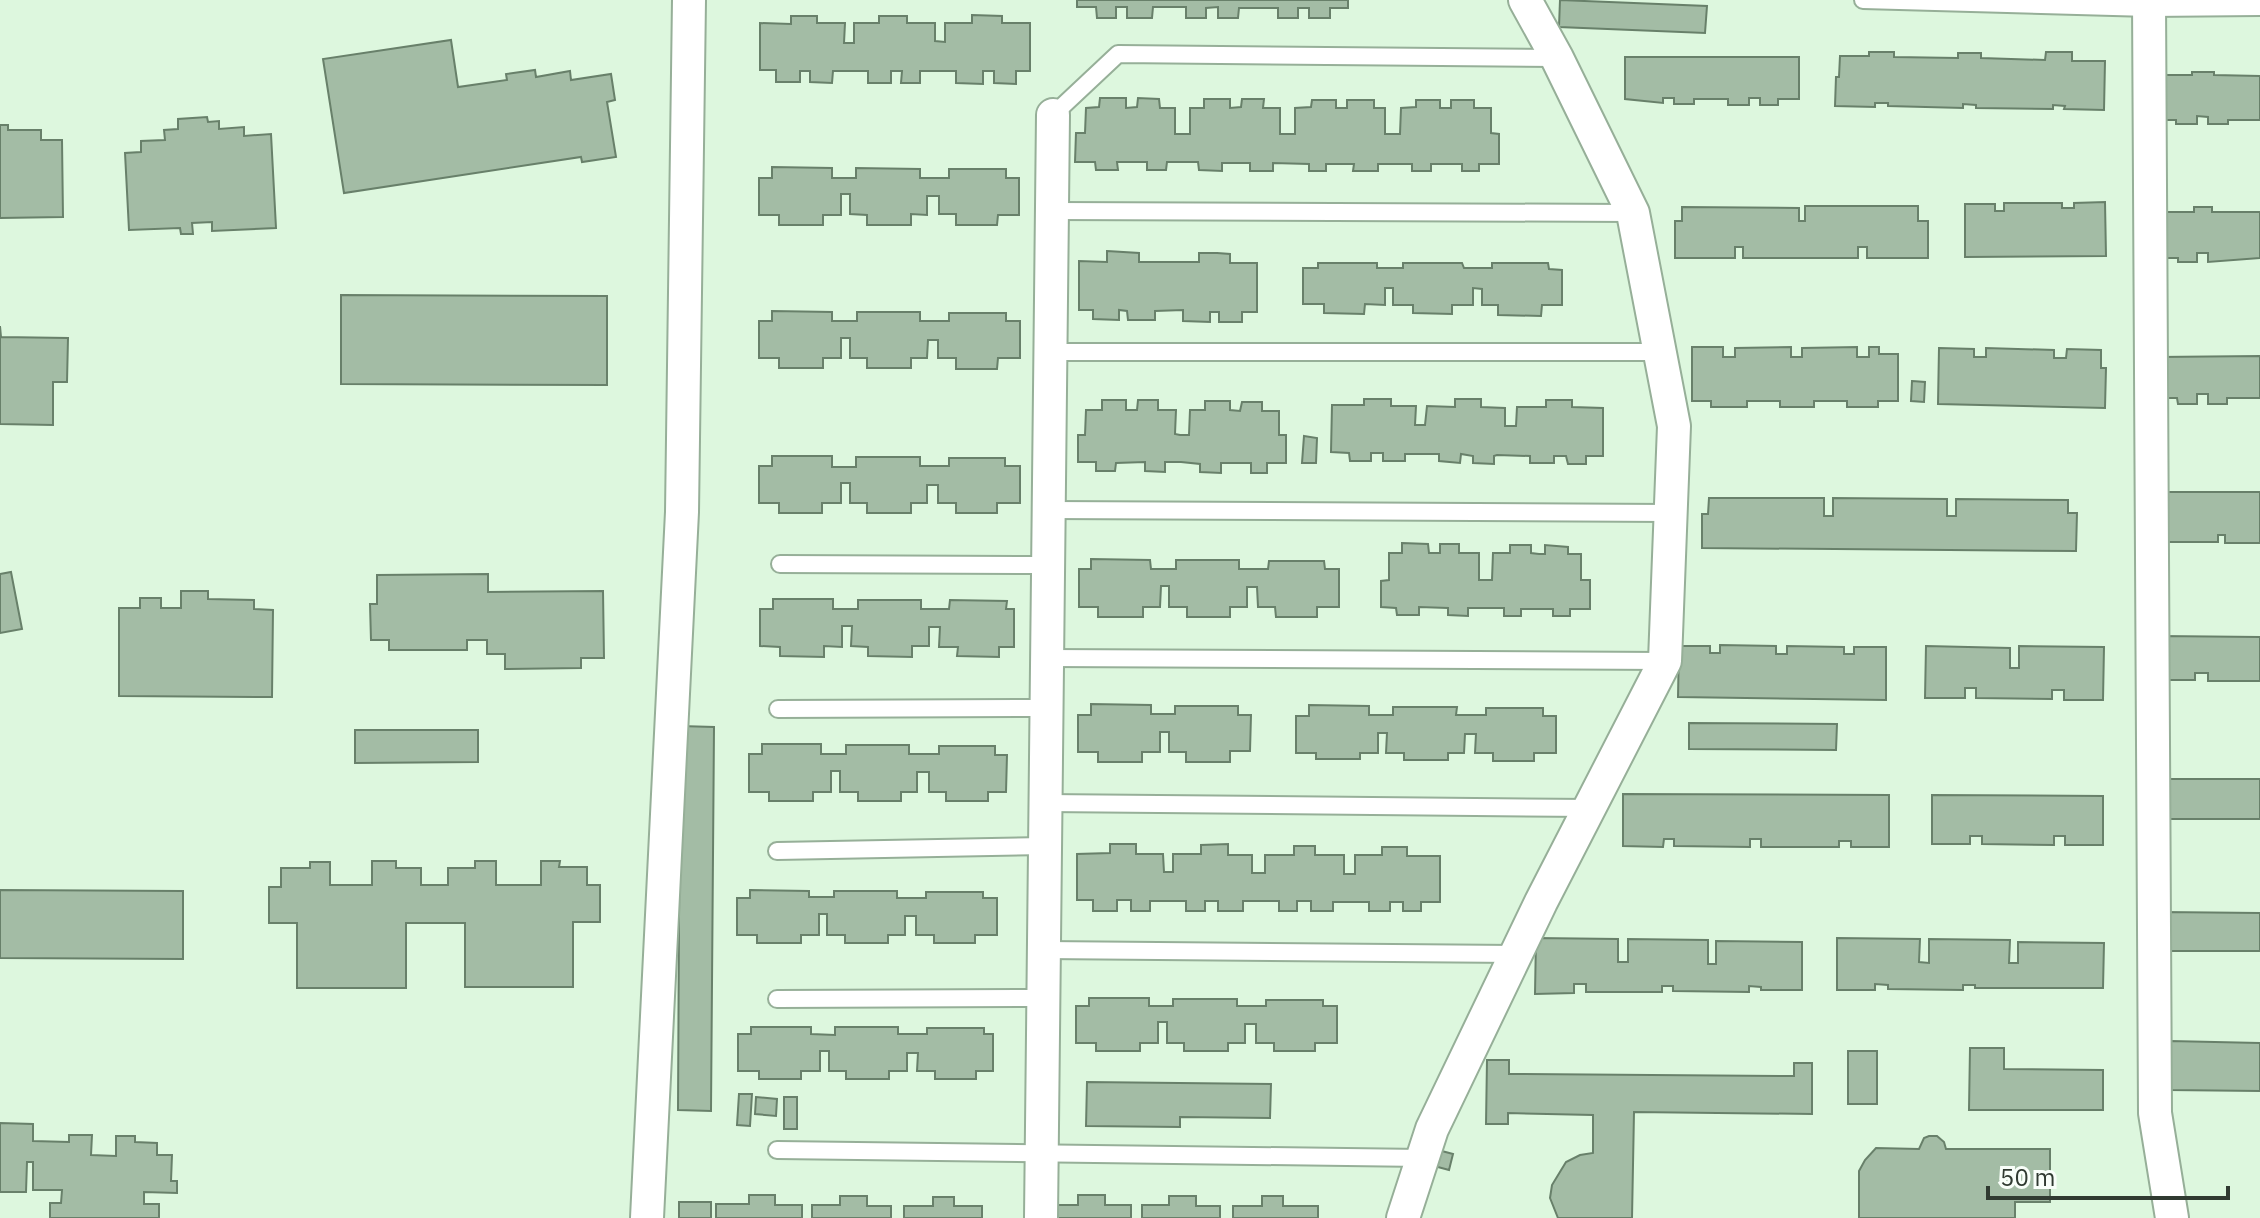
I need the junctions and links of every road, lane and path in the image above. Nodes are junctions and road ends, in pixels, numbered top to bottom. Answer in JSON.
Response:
{"nodes":[{"id":1,"x":689,"y":0,"type":"edge"},
{"id":2,"x":1525,"y":0,"type":"edge"},
{"id":3,"x":1863,"y":0,"type":"edge"},
{"id":4,"x":2149,"y":4,"type":"edge"},
{"id":5,"x":2260,"y":7,"type":"edge"},
{"id":6,"x":1557,"y":58,"type":"junction"},
{"id":7,"x":1053,"y":115,"type":"joint"},
{"id":8,"x":1052,"y":211,"type":"junction"},
{"id":9,"x":1633,"y":213,"type":"junction"},
{"id":10,"x":1051,"y":352,"type":"junction"},
{"id":11,"x":1660,"y":352,"type":"junction"},
{"id":12,"x":1049,"y":510,"type":"junction"},
{"id":13,"x":1670,"y":513,"type":"junction"},
{"id":14,"x":780,"y":564,"type":"dead end"},
{"id":15,"x":1048,"y":565,"type":"junction"},
{"id":16,"x":1047,"y":658,"type":"junction"},
{"id":17,"x":1665,"y":661,"type":"junction"},
{"id":18,"x":1047,"y":708,"type":"junction"},
{"id":19,"x":778,"y":709,"type":"dead end"},
{"id":20,"x":1045,"y":803,"type":"junction"},
{"id":21,"x":1590,"y":808,"type":"junction"},
{"id":22,"x":1045,"y":846,"type":"junction"},
{"id":23,"x":777,"y":851,"type":"dead end"},
{"id":24,"x":1044,"y":950,"type":"junction"},
{"id":25,"x":1516,"y":954,"type":"junction"},
{"id":26,"x":1043,"y":998,"type":"junction"},
{"id":27,"x":777,"y":999,"type":"dead end"},
{"id":28,"x":777,"y":1150,"type":"dead end"},
{"id":29,"x":1041,"y":1153,"type":"junction"},
{"id":30,"x":1423,"y":1158,"type":"junction"},
{"id":31,"x":647,"y":1218,"type":"edge"},
{"id":32,"x":1041,"y":1218,"type":"edge"},
{"id":33,"x":1403,"y":1218,"type":"edge"},
{"id":34,"x":2172,"y":1218,"type":"edge"}],
"edges":[{"from":1,"to":31,"type":"street"},
{"from":2,"to":6,"type":"street"},
{"from":3,"to":4,"type":"lane"},
{"from":4,"to":5,"type":"lane"},
{"from":4,"to":34,"type":"street"},
{"from":6,"to":7,"type":"lane"},
{"from":6,"to":9,"type":"street"},
{"from":7,"to":8,"type":"street"},
{"from":8,"to":9,"type":"lane"},
{"from":8,"to":10,"type":"street"},
{"from":9,"to":11,"type":"street"},
{"from":10,"to":11,"type":"lane"},
{"from":10,"to":12,"type":"street"},
{"from":11,"to":13,"type":"street"},
{"from":12,"to":13,"type":"lane"},
{"from":12,"to":15,"type":"street"},
{"from":13,"to":17,"type":"street"},
{"from":14,"to":15,"type":"lane"},
{"from":15,"to":16,"type":"street"},
{"from":16,"to":17,"type":"lane"},
{"from":16,"to":18,"type":"street"},
{"from":17,"to":21,"type":"street"},
{"from":18,"to":19,"type":"lane"},
{"from":18,"to":20,"type":"street"},
{"from":20,"to":21,"type":"lane"},
{"from":20,"to":22,"type":"street"},
{"from":21,"to":25,"type":"street"},
{"from":22,"to":23,"type":"lane"},
{"from":22,"to":24,"type":"street"},
{"from":24,"to":25,"type":"lane"},
{"from":24,"to":26,"type":"street"},
{"from":25,"to":30,"type":"street"},
{"from":26,"to":27,"type":"lane"},
{"from":26,"to":29,"type":"street"},
{"from":28,"to":29,"type":"lane"},
{"from":29,"to":30,"type":"lane"},
{"from":29,"to":32,"type":"street"},
{"from":30,"to":33,"type":"street"}]}
